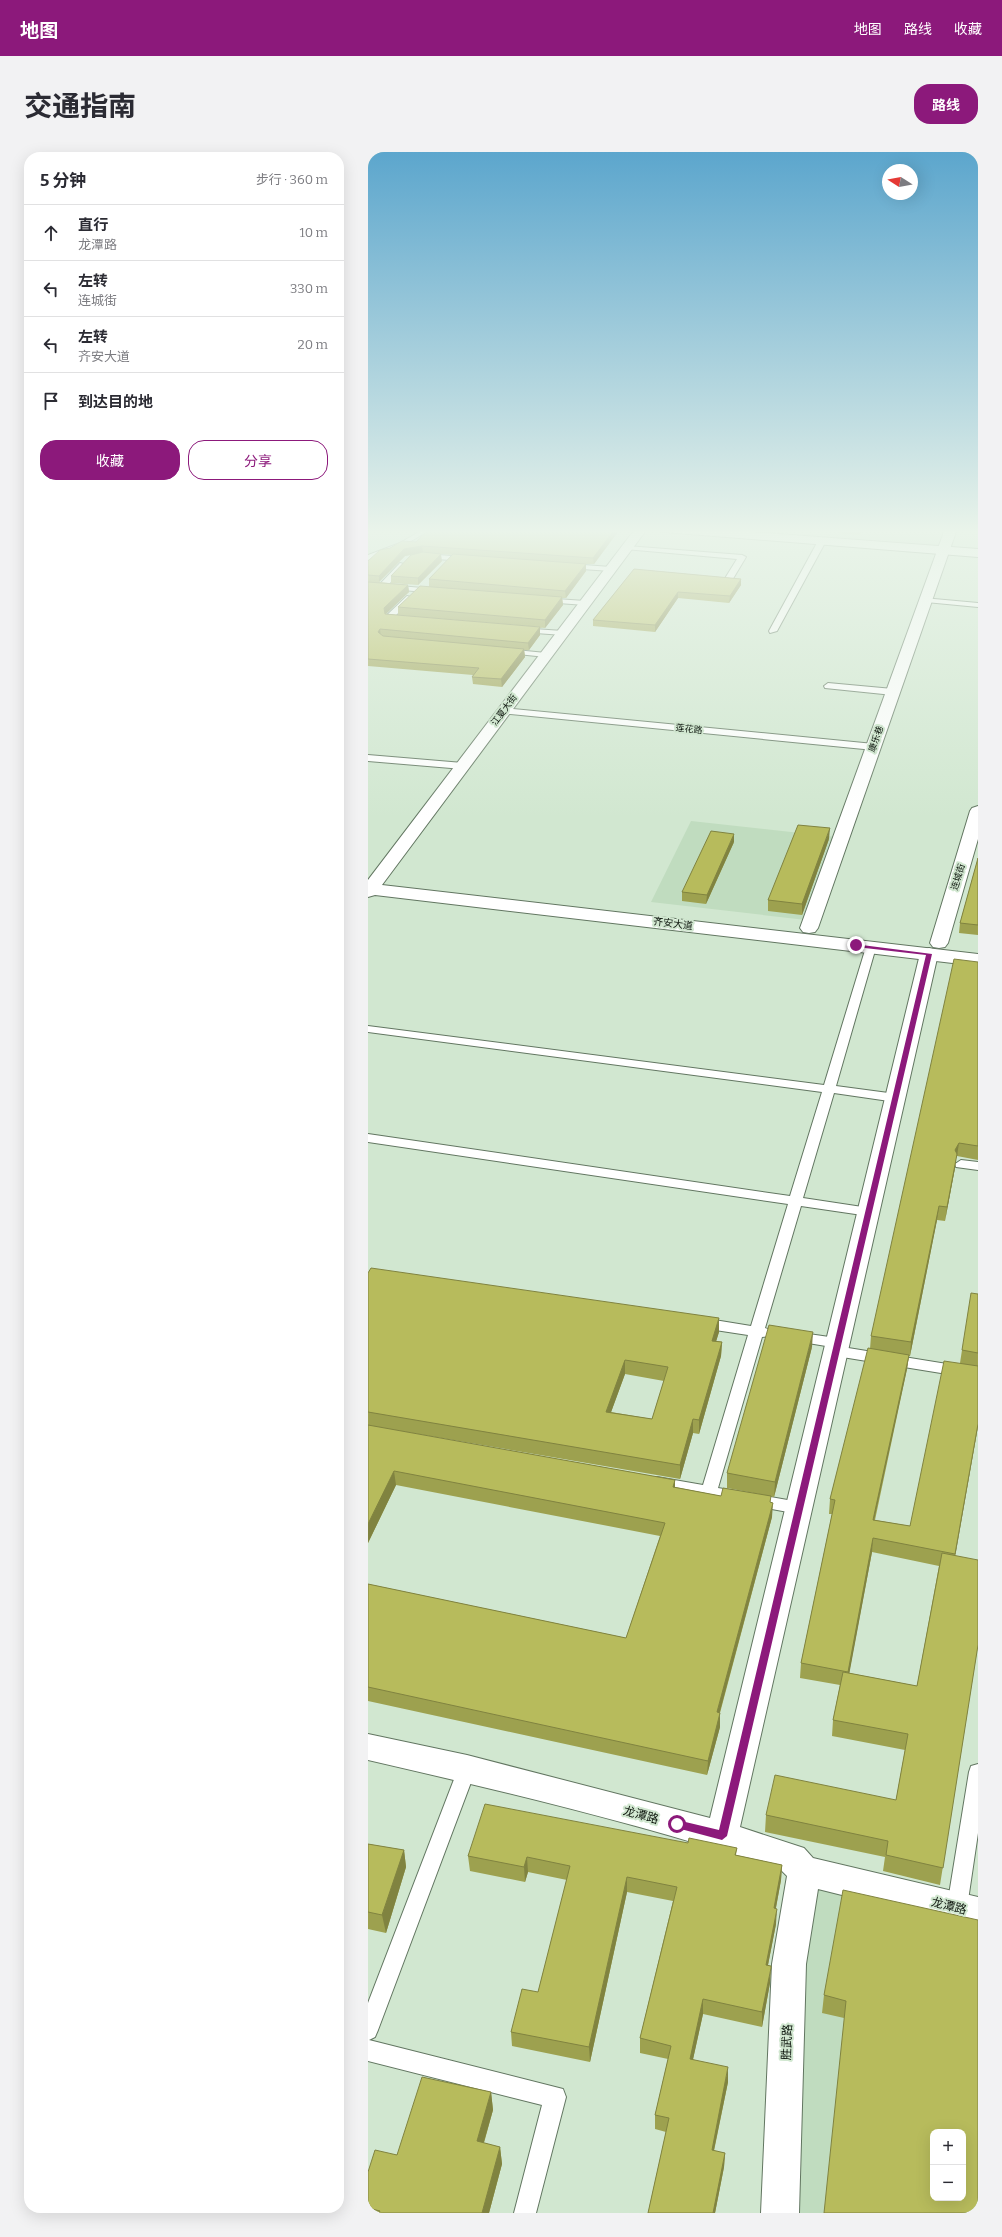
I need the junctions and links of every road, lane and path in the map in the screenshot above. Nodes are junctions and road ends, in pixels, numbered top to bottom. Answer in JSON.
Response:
{"nodes":[{"id":1,"x":569,"y":625,"type":"edge"},
{"id":2,"x":776,"y":625,"type":"edge"},
{"id":3,"x":917,"y":625,"type":"edge"},
{"id":4,"x":515,"y":629,"type":"edge"},
{"id":5,"x":773,"y":631,"type":"dead end"},
{"id":6,"x":563,"y":633,"type":"junction"},
{"id":7,"x":500,"y":650,"type":"edge"},
{"id":8,"x":546,"y":655,"type":"junction"},
{"id":9,"x":828,"y":686,"type":"dead end"},
{"id":10,"x":893,"y":692,"type":"junction"},
{"id":11,"x":504,"y":711,"type":"junction"},
{"id":12,"x":874,"y":747,"type":"junction"},
{"id":13,"x":368,"y":758,"type":"edge"},
{"id":14,"x":463,"y":766,"type":"junction"},
{"id":15,"x":978,"y":811,"type":"edge"},
{"id":16,"x":370,"y":885,"type":"edge"},
{"id":17,"x":808,"y":928,"type":"junction"},
{"id":18,"x":871,"y":947,"type":"junction"},
{"id":19,"x":978,"y":947,"type":"edge"},
{"id":20,"x":934,"y":948,"type":"junction"},
{"id":21,"x":978,"y":960,"type":"edge"},
{"id":22,"x":368,"y":1029,"type":"edge"},
{"id":23,"x":829,"y":1089,"type":"junction"},
{"id":24,"x":896,"y":1098,"type":"junction"},
{"id":25,"x":368,"y":1138,"type":"edge"},
{"id":26,"x":961,"y":1164,"type":"dead end"},
{"id":27,"x":978,"y":1166,"type":"edge"},
{"id":28,"x":796,"y":1201,"type":"junction"},
{"id":29,"x":869,"y":1212,"type":"junction"},
{"id":30,"x":690,"y":1322,"type":"edge"},
{"id":31,"x":757,"y":1331,"type":"junction"},
{"id":32,"x":837,"y":1347,"type":"junction"},
{"id":33,"x":978,"y":1374,"type":"edge"},
{"id":34,"x":639,"y":1480,"type":"edge"},
{"id":35,"x":709,"y":1492,"type":"junction"},
{"id":36,"x":799,"y":1508,"type":"junction"},
{"id":37,"x":368,"y":1747,"type":"edge"},
{"id":38,"x":467,"y":1769,"type":"junction"},
{"id":39,"x":978,"y":1772,"type":"edge"},
{"id":40,"x":722,"y":1836,"type":"junction"},
{"id":41,"x":804,"y":1871,"type":"junction"},
{"id":42,"x":967,"y":1910,"type":"edge"},
{"id":43,"x":368,"y":2030,"type":"edge"},
{"id":44,"x":368,"y":2050,"type":"edge"},
{"id":45,"x":524,"y":2213,"type":"edge"},
{"id":46,"x":780,"y":2213,"type":"edge"}],
"edges":[{"from":1,"to":6,"type":"street","name":"江夏大街"},
{"from":2,"to":5,"type":"lane"},
{"from":3,"to":10,"type":"street","name":"康乐巷"},
{"from":4,"to":6,"type":"lane"},
{"from":6,"to":8,"type":"street","name":"江夏大街"},
{"from":7,"to":8,"type":"lane"},
{"from":8,"to":11,"type":"street","name":"江夏大街"},
{"from":9,"to":10,"type":"lane"},
{"from":10,"to":12,"type":"street","name":"康乐巷"},
{"from":11,"to":12,"type":"lane","name":"莲花路"},
{"from":11,"to":14,"type":"street","name":"江夏大街"},
{"from":12,"to":17,"type":"street","name":"康乐巷"},
{"from":13,"to":14,"type":"lane"},
{"from":14,"to":16,"type":"street","name":"江夏大街"},
{"from":15,"to":20,"type":"street","name":"连城街"},
{"from":16,"to":17,"type":"street","name":"齐安大道"},
{"from":16,"to":18,"type":"street","name":"齐安大道"},
{"from":17,"to":20,"type":"street","name":"齐安大道"},
{"from":18,"to":20,"type":"street","name":"齐安大道"},
{"from":18,"to":23,"type":"lane"},
{"from":19,"to":20,"type":"street","name":"齐安大道"},
{"from":20,"to":21,"type":"street","name":"齐安大道"},
{"from":20,"to":24,"type":"street","name":"连城街"},
{"from":22,"to":23,"type":"lane"},
{"from":23,"to":24,"type":"lane"},
{"from":23,"to":28,"type":"lane"},
{"from":24,"to":29,"type":"street","name":"连城街"},
{"from":25,"to":28,"type":"lane"},
{"from":26,"to":27,"type":"lane"},
{"from":28,"to":29,"type":"lane"},
{"from":28,"to":31,"type":"lane"},
{"from":29,"to":32,"type":"street","name":"连城街"},
{"from":30,"to":31,"type":"lane"},
{"from":31,"to":32,"type":"lane"},
{"from":31,"to":35,"type":"lane"},
{"from":32,"to":33,"type":"lane"},
{"from":32,"to":36,"type":"street","name":"连城街"},
{"from":34,"to":35,"type":"lane"},
{"from":35,"to":36,"type":"lane"},
{"from":36,"to":40,"type":"street","name":"连城街"},
{"from":37,"to":38,"type":"street","name":"龙潭路"},
{"from":38,"to":40,"type":"street","name":"龙潭路"},
{"from":38,"to":43,"type":"lane"},
{"from":39,"to":42,"type":"lane"},
{"from":40,"to":41,"type":"street","name":"龙潭路"},
{"from":41,"to":42,"type":"street","name":"龙潭路"},
{"from":41,"to":46,"type":"street","name":"胜武路"},
{"from":44,"to":45,"type":"lane"}]}
